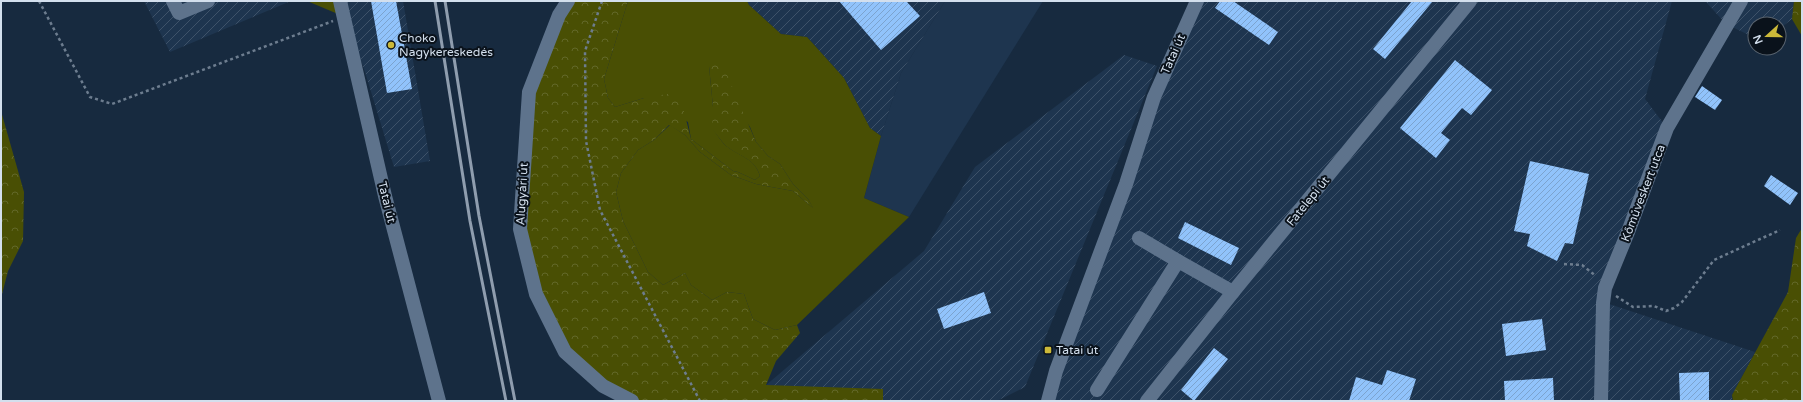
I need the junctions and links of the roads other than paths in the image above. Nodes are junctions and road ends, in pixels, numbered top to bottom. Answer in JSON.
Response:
{"nodes":[{"id":1,"x":173,"y":1,"type":"edge"},
{"id":2,"x":208,"y":1,"type":"edge"},
{"id":3,"x":340,"y":1,"type":"edge"},
{"id":4,"x":568,"y":1,"type":"edge"},
{"id":5,"x":1197,"y":1,"type":"edge"},
{"id":6,"x":1470,"y":1,"type":"edge"},
{"id":7,"x":1740,"y":1,"type":"edge"},
{"id":8,"x":1139,"y":238,"type":"dead end"},
{"id":9,"x":1178,"y":261,"type":"junction"},
{"id":10,"x":1233,"y":292,"type":"junction"},
{"id":11,"x":1097,"y":390,"type":"dead end"},
{"id":12,"x":1050,"y":399,"type":"edge"},
{"id":13,"x":439,"y":401,"type":"edge"},
{"id":14,"x":632,"y":401,"type":"edge"},
{"id":15,"x":1147,"y":401,"type":"edge"},
{"id":16,"x":1601,"y":401,"type":"edge"}],
"edges":[{"from":1,"to":2,"type":"street"},
{"from":3,"to":13,"type":"street","name":"Tatai út"},
{"from":4,"to":14,"type":"street","name":"Alugyári út"},
{"from":5,"to":12,"type":"street","name":"Tatai út"},
{"from":6,"to":10,"type":"street","name":"Fatelepi út"},
{"from":7,"to":16,"type":"street","name":"Kőműveskert utca"},
{"from":8,"to":9,"type":"street"},
{"from":9,"to":10,"type":"street"},
{"from":9,"to":11,"type":"street"},
{"from":10,"to":15,"type":"street","name":"Fatelepi út"}]}
